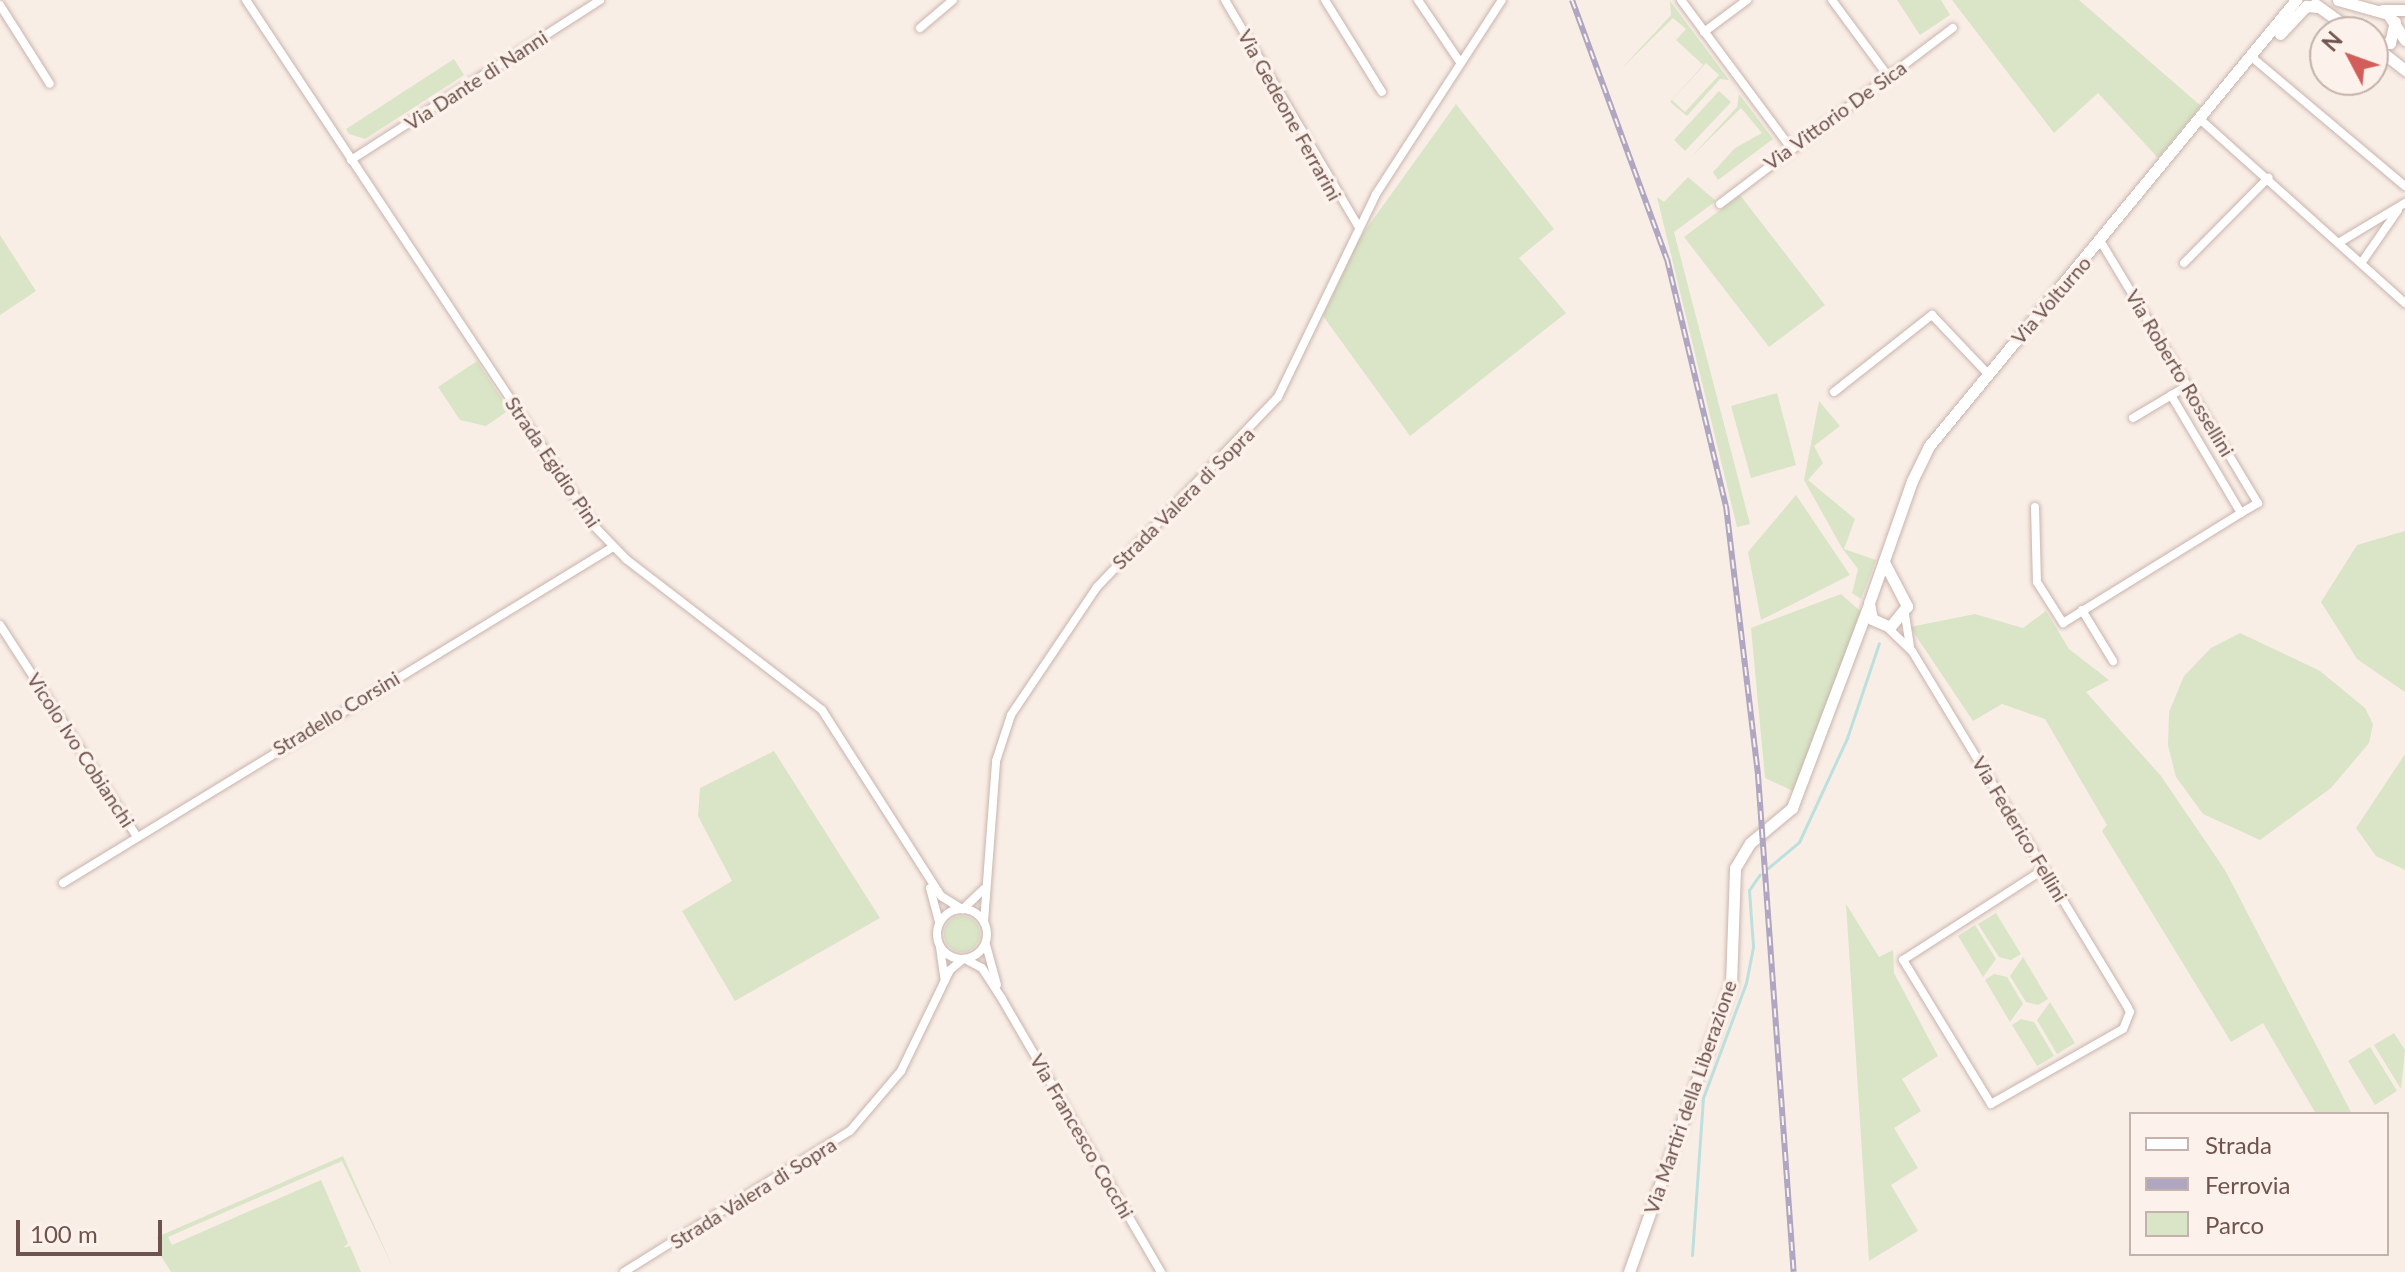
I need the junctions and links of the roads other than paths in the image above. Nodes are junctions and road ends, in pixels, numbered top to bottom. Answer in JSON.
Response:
{"nodes":[{"id":1,"x":246,"y":0,"type":"edge"},
{"id":2,"x":600,"y":0,"type":"edge"},
{"id":3,"x":953,"y":0,"type":"edge"},
{"id":4,"x":1225,"y":0,"type":"edge"},
{"id":5,"x":1325,"y":0,"type":"edge"},
{"id":6,"x":1418,"y":0,"type":"edge"},
{"id":7,"x":1502,"y":0,"type":"edge"},
{"id":8,"x":1681,"y":0,"type":"edge"},
{"id":9,"x":1747,"y":0,"type":"edge"},
{"id":10,"x":1832,"y":0,"type":"edge"},
{"id":11,"x":2296,"y":0,"type":"edge"},
{"id":12,"x":2307,"y":0,"type":"edge"},
{"id":13,"x":2338,"y":0,"type":"edge"},
{"id":14,"x":0,"y":5,"type":"edge"},
{"id":15,"x":2319,"y":7,"type":"junction"},
{"id":16,"x":2378,"y":10,"type":"junction"},
{"id":17,"x":2405,"y":10,"type":"edge"},
{"id":18,"x":2332,"y":16,"type":"edge"},
{"id":19,"x":2395,"y":22,"type":"junction"},
{"id":20,"x":920,"y":28,"type":"dead end"},
{"id":21,"x":1953,"y":28,"type":"dead end"},
{"id":22,"x":1704,"y":32,"type":"junction"},
{"id":23,"x":2404,"y":35,"type":"edge"},
{"id":24,"x":2390,"y":43,"type":"joint"},
{"id":25,"x":2389,"y":58,"type":"edge"},
{"id":26,"x":2254,"y":59,"type":"junction"},
{"id":27,"x":1460,"y":62,"type":"junction"},
{"id":28,"x":2405,"y":70,"type":"edge"},
{"id":29,"x":1888,"y":76,"type":"junction"},
{"id":30,"x":50,"y":84,"type":"dead end"},
{"id":31,"x":1382,"y":92,"type":"dead end"},
{"id":32,"x":2202,"y":121,"type":"junction"},
{"id":33,"x":1790,"y":147,"type":"junction"},
{"id":34,"x":351,"y":160,"type":"junction"},
{"id":35,"x":2268,"y":178,"type":"junction"},
{"id":36,"x":2405,"y":186,"type":"edge"},
{"id":37,"x":1720,"y":204,"type":"dead end"},
{"id":38,"x":2402,"y":205,"type":"edge"},
{"id":39,"x":1358,"y":226,"type":"junction"},
{"id":40,"x":2101,"y":242,"type":"junction"},
{"id":41,"x":2340,"y":242,"type":"junction"},
{"id":42,"x":2362,"y":262,"type":"junction"},
{"id":43,"x":2184,"y":263,"type":"dead end"},
{"id":44,"x":2405,"y":303,"type":"edge"},
{"id":45,"x":1987,"y":373,"type":"junction"},
{"id":46,"x":2187,"y":386,"type":"junction"},
{"id":47,"x":1834,"y":392,"type":"dead end"},
{"id":48,"x":2171,"y":395,"type":"junction"},
{"id":49,"x":2133,"y":418,"type":"dead end"},
{"id":50,"x":2035,"y":507,"type":"dead end"},
{"id":51,"x":2241,"y":513,"type":"junction"},
{"id":52,"x":613,"y":547,"type":"junction"},
{"id":53,"x":1884,"y":562,"type":"junction"},
{"id":54,"x":1898,"y":591,"type":"junction"},
{"id":55,"x":1869,"y":603,"type":"junction"},
{"id":56,"x":2082,"y":610,"type":"junction"},
{"id":57,"x":1905,"y":615,"type":"junction"},
{"id":58,"x":0,"y":625,"type":"edge"},
{"id":59,"x":1886,"y":627,"type":"junction"},
{"id":60,"x":1912,"y":651,"type":"junction"},
{"id":61,"x":2113,"y":661,"type":"dead end"},
{"id":62,"x":1841,"y":683,"type":"junction"},
{"id":63,"x":1761,"y":834,"type":"joint"},
{"id":64,"x":136,"y":835,"type":"junction"},
{"id":65,"x":922,"y":865,"type":"junction"},
{"id":66,"x":2044,"y":869,"type":"junction"},
{"id":67,"x":63,"y":883,"type":"dead end"},
{"id":68,"x":986,"y":885,"type":"junction"},
{"id":69,"x":963,"y":909,"type":"junction"},
{"id":70,"x":984,"y":922,"type":"junction"},
{"id":71,"x":938,"y":928,"type":"junction"},
{"id":72,"x":987,"y":939,"type":"junction"},
{"id":73,"x":939,"y":944,"type":"junction"},
{"id":74,"x":964,"y":959,"type":"junction"},
{"id":75,"x":945,"y":981,"type":"junction"},
{"id":76,"x":1003,"y":1001,"type":"junction"},
{"id":77,"x":624,"y":1272,"type":"edge"},
{"id":78,"x":1161,"y":1272,"type":"edge"},
{"id":79,"x":1629,"y":1272,"type":"edge"}],
"edges":[{"from":1,"to":34,"type":"street","name":"Strada Egidio Pini"},
{"from":2,"to":34,"type":"street","name":"Via Dante di Nanni"},
{"from":3,"to":20,"type":"street"},
{"from":4,"to":39,"type":"street","name":"Via Gedeone Ferrarini"},
{"from":5,"to":31,"type":"street"},
{"from":6,"to":27,"type":"street"},
{"from":7,"to":27,"type":"street","name":"Strada Valera di Sopra"},
{"from":8,"to":22,"type":"street"},
{"from":9,"to":22,"type":"street"},
{"from":10,"to":29,"type":"street"},
{"from":11,"to":26,"type":"street","name":"Via Volturno"},
{"from":12,"to":15,"type":"street"},
{"from":13,"to":16,"type":"street"},
{"from":14,"to":30,"type":"street"},
{"from":15,"to":18,"type":"street"},
{"from":15,"to":26,"type":"street","name":"Via Volturno"},
{"from":16,"to":17,"type":"street"},
{"from":16,"to":19,"type":"street"},
{"from":19,"to":23,"type":"street"},
{"from":19,"to":24,"type":"street"},
{"from":21,"to":29,"type":"street","name":"Via Vittorio De Sica"},
{"from":22,"to":33,"type":"street"},
{"from":23,"to":24,"type":"street"},
{"from":25,"to":28,"type":"street"},
{"from":26,"to":32,"type":"street","name":"Via Volturno"},
{"from":26,"to":36,"type":"street"},
{"from":27,"to":39,"type":"street","name":"Strada Valera di Sopra"},
{"from":29,"to":33,"type":"street","name":"Via Vittorio De Sica"},
{"from":32,"to":35,"type":"street"},
{"from":32,"to":40,"type":"street","name":"Via Volturno"},
{"from":33,"to":37,"type":"street","name":"Via Vittorio De Sica"},
{"from":34,"to":52,"type":"street","name":"Strada Egidio Pini"},
{"from":35,"to":41,"type":"street"},
{"from":35,"to":43,"type":"street"},
{"from":38,"to":41,"type":"street"},
{"from":38,"to":42,"type":"street"},
{"from":39,"to":68,"type":"street","name":"Strada Valera di Sopra"},
{"from":40,"to":45,"type":"street","name":"Via Volturno"},
{"from":40,"to":46,"type":"street","name":"Via Roberto Rossellini"},
{"from":41,"to":42,"type":"street"},
{"from":42,"to":44,"type":"street"},
{"from":45,"to":47,"type":"street"},
{"from":45,"to":53,"type":"street","name":"Via Volturno"},
{"from":46,"to":48,"type":"street"},
{"from":46,"to":51,"type":"street","name":"Via Roberto Rossellini"},
{"from":48,"to":49,"type":"street"},
{"from":48,"to":51,"type":"street"},
{"from":50,"to":56,"type":"street"},
{"from":51,"to":56,"type":"street"},
{"from":52,"to":64,"type":"street","name":"Stradello Corsini"},
{"from":52,"to":65,"type":"street","name":"Strada Egidio Pini"},
{"from":53,"to":54,"type":"street"},
{"from":53,"to":55,"type":"street","name":"Via Volturno"},
{"from":54,"to":55,"type":"street"},
{"from":54,"to":57,"type":"street"},
{"from":55,"to":59,"type":"street"},
{"from":55,"to":62,"type":"street","name":"Via Volturno"},
{"from":56,"to":61,"type":"street"},
{"from":57,"to":59,"type":"street","name":"Via Volturno"},
{"from":57,"to":60,"type":"street","name":"Via Federico Fellini"},
{"from":58,"to":64,"type":"street","name":"Vicolo Ivo Cobianchi"},
{"from":59,"to":60,"type":"street","name":"Via Federico Fellini"},
{"from":59,"to":62,"type":"street","name":"Via Volturno"},
{"from":60,"to":66,"type":"street","name":"Via Federico Fellini"},
{"from":62,"to":63,"type":"street","name":"Via Volturno"},
{"from":63,"to":79,"type":"street","name":"Via Martiri della Liberazione"},
{"from":64,"to":67,"type":"street","name":"Stradello Corsini"},
{"from":65,"to":69,"type":"street","name":"Strada Egidio Pini"},
{"from":65,"to":71,"type":"street","name":"Strada Egidio Pini"},
{"from":66,"to":66,"type":"street","name":"Via Federico Fellini"},
{"from":68,"to":69,"type":"street"},
{"from":68,"to":70,"type":"street","name":"Strada Valera di Sopra"},
{"from":69,"to":70,"type":"street"},
{"from":69,"to":71,"type":"street"},
{"from":70,"to":72,"type":"street","name":"Strada Valera di Sopra"},
{"from":71,"to":73,"type":"street"},
{"from":72,"to":74,"type":"street","name":"Strada Valera di Sopra"},
{"from":72,"to":76,"type":"street","name":"Via Francesco Cocchi"},
{"from":73,"to":74,"type":"street"},
{"from":73,"to":75,"type":"street"},
{"from":74,"to":75,"type":"street","name":"Strada Valera di Sopra"},
{"from":74,"to":76,"type":"street","name":"Via Francesco Cocchi"},
{"from":75,"to":77,"type":"street","name":"Strada Valera di Sopra"},
{"from":76,"to":78,"type":"street","name":"Via Francesco Cocchi"}]}
